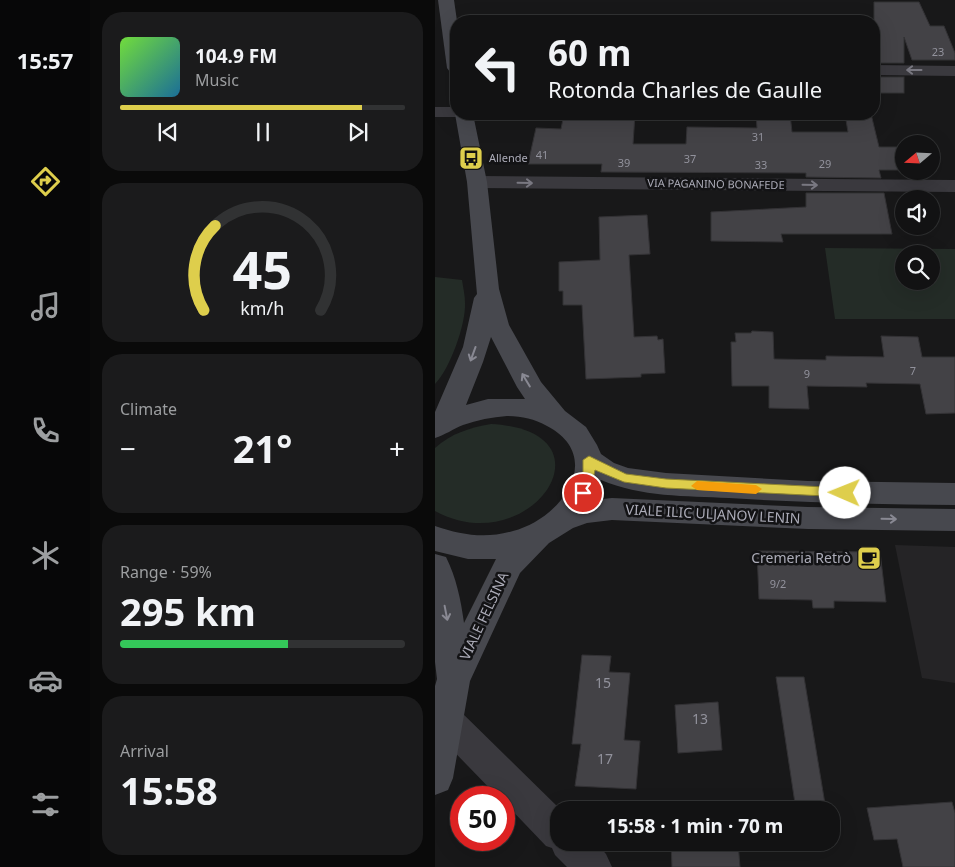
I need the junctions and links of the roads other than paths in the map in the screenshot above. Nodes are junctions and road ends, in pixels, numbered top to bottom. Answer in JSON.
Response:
{"nodes":[{"id":1,"x":446,"y":0,"type":"edge"},
{"id":2,"x":450,"y":27,"type":"edge"},
{"id":3,"x":880,"y":70,"type":"edge"},
{"id":4,"x":955,"y":70,"type":"edge"},
{"id":5,"x":435,"y":112,"type":"edge"},
{"id":6,"x":450,"y":112,"type":"edge"},
{"id":7,"x":465,"y":120,"type":"edge"},
{"id":8,"x":477,"y":182,"type":"junction"},
{"id":9,"x":955,"y":186,"type":"edge"},
{"id":10,"x":487,"y":289,"type":"junction"},
{"id":11,"x":557,"y":418,"type":"junction"},
{"id":12,"x":439,"y":426,"type":"edge"},
{"id":13,"x":589,"y":460,"type":"junction"},
{"id":14,"x":955,"y":494,"type":"edge"},
{"id":15,"x":955,"y":520,"type":"edge"},
{"id":16,"x":552,"y":527,"type":"junction"},
{"id":17,"x":435,"y":538,"type":"edge"},
{"id":18,"x":435,"y":566,"type":"edge"},
{"id":19,"x":453,"y":681,"type":"junction"},
{"id":20,"x":446,"y":720,"type":"junction"},
{"id":21,"x":435,"y":778,"type":"edge"},
{"id":22,"x":550,"y":824,"type":"edge"},
{"id":23,"x":577,"y":851,"type":"edge"},
{"id":24,"x":593,"y":867,"type":"edge"}],
"edges":[{"from":1,"to":2,"type":"street"},
{"from":4,"to":3,"type":"street","one_way":true},
{"from":5,"to":6,"type":"street"},
{"from":7,"to":8,"type":"street"},
{"from":8,"to":9,"type":"street","name":"VIA PAGANINO BONAFEDE","one_way":true},
{"from":8,"to":10,"type":"street"},
{"from":11,"to":10,"type":"street","one_way":true},
{"from":10,"to":12,"type":"street","one_way":true},
{"from":11,"to":12,"type":"street"},
{"from":11,"to":13,"type":"street"},
{"from":13,"to":14,"type":"street","name":"VIALE ILIC ULJANOV LENIN"},
{"from":13,"to":16,"type":"street"},
{"from":16,"to":15,"type":"street","name":"VIALE ILIC ULJANOV LENIN","one_way":true},
{"from":16,"to":17,"type":"street","name":"VIALE ILIC ULJANOV LENIN"},
{"from":16,"to":19,"type":"street","name":"VIALE FELSINA"},
{"from":18,"to":19,"type":"street","name":"VIALE FELSINA","one_way":true},
{"from":19,"to":20,"type":"street","name":"VIALE FELSINA"},
{"from":20,"to":21,"type":"street","name":"VIALE FELSINA"},
{"from":20,"to":22,"type":"street"},
{"from":23,"to":24,"type":"street"}]}
